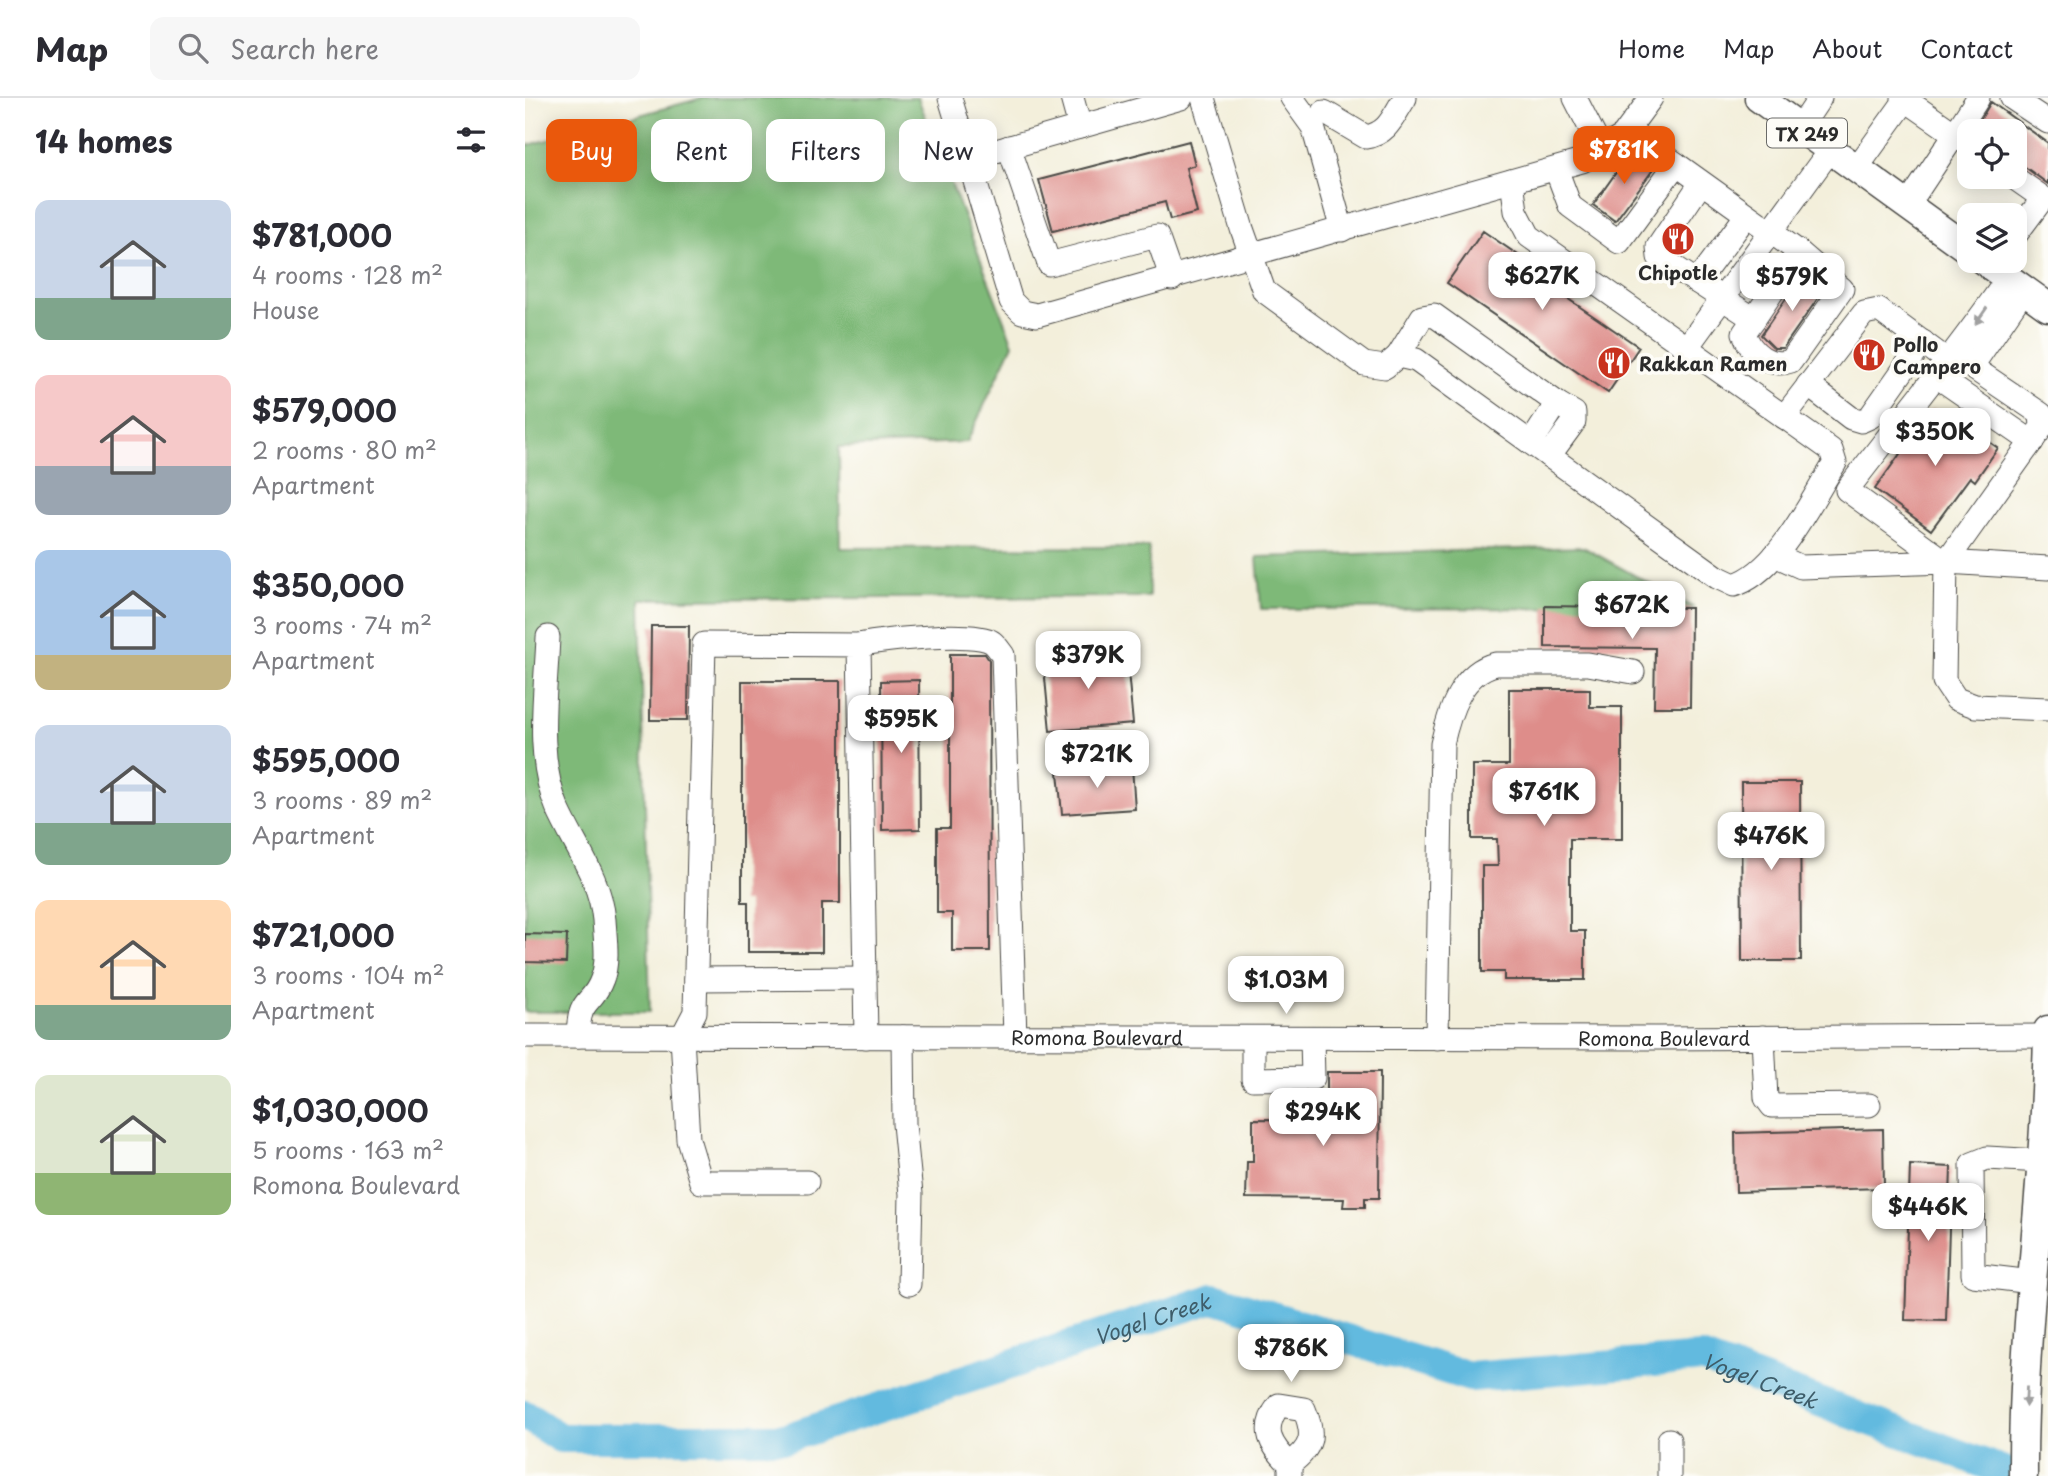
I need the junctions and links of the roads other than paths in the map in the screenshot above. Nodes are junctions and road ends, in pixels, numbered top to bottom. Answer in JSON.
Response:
{"nodes":[{"id":1,"x":950,"y":98,"type":"edge"},
{"id":2,"x":1072,"y":98,"type":"edge"},
{"id":3,"x":1181,"y":98,"type":"edge"},
{"id":4,"x":1203,"y":98,"type":"edge"},
{"id":5,"x":1292,"y":98,"type":"edge"},
{"id":6,"x":1405,"y":98,"type":"edge"},
{"id":7,"x":1575,"y":98,"type":"edge"},
{"id":8,"x":1651,"y":98,"type":"edge"},
{"id":9,"x":1759,"y":98,"type":"edge"},
{"id":10,"x":1821,"y":98,"type":"edge"},
{"id":11,"x":1978,"y":98,"type":"edge"},
{"id":12,"x":2012,"y":98,"type":"edge"},
{"id":13,"x":1905,"y":99,"type":"edge"},
{"id":14,"x":1126,"y":106,"type":"edge"},
{"id":15,"x":1324,"y":112,"type":"edge"},
{"id":16,"x":956,"y":119,"type":"edge"},
{"id":17,"x":1970,"y":119,"type":"edge"},
{"id":18,"x":2048,"y":122,"type":"edge"},
{"id":19,"x":1080,"y":127,"type":"junction"},
{"id":20,"x":1800,"y":128,"type":"junction"},
{"id":21,"x":1628,"y":130,"type":"junction"},
{"id":22,"x":1957,"y":135,"type":"edge"},
{"id":23,"x":1957,"y":145,"type":"edge"},
{"id":24,"x":1009,"y":147,"type":"junction"},
{"id":25,"x":1602,"y":150,"type":"junction"},
{"id":26,"x":1831,"y":150,"type":"junction"},
{"id":27,"x":997,"y":151,"type":"edge"},
{"id":28,"x":1676,"y":164,"type":"junction"},
{"id":29,"x":1556,"y":169,"type":"junction"},
{"id":30,"x":1856,"y":169,"type":"junction"},
{"id":31,"x":1512,"y":181,"type":"junction"},
{"id":32,"x":975,"y":182,"type":"edge"},
{"id":33,"x":1701,"y":183,"type":"junction"},
{"id":34,"x":2027,"y":187,"type":"edge"},
{"id":35,"x":2044,"y":199,"type":"edge"},
{"id":36,"x":1907,"y":205,"type":"junction"},
{"id":37,"x":1746,"y":216,"type":"junction"},
{"id":38,"x":2027,"y":220,"type":"edge"},
{"id":39,"x":1342,"y":230,"type":"junction"},
{"id":40,"x":1770,"y":233,"type":"junction"},
{"id":41,"x":1957,"y":241,"type":"edge"},
{"id":42,"x":1799,"y":252,"type":"junction"},
{"id":43,"x":1253,"y":256,"type":"junction"},
{"id":44,"x":2000,"y":273,"type":"edge"},
{"id":45,"x":2004,"y":273,"type":"edge"},
{"id":46,"x":1172,"y":279,"type":"junction"},
{"id":47,"x":1697,"y":282,"type":"junction"},
{"id":48,"x":1722,"y":299,"type":"junction"},
{"id":49,"x":2048,"y":307,"type":"edge"},
{"id":50,"x":1753,"y":319,"type":"junction"},
{"id":51,"x":1923,"y":342,"type":"junction"},
{"id":52,"x":1686,"y":347,"type":"junction"},
{"id":53,"x":1398,"y":356,"type":"junction"},
{"id":54,"x":1952,"y":364,"type":"junction"},
{"id":55,"x":1808,"y":385,"type":"junction"},
{"id":56,"x":1784,"y":417,"type":"junction"},
{"id":57,"x":2032,"y":442,"type":"junction"},
{"id":58,"x":1540,"y":449,"type":"junction"},
{"id":59,"x":1775,"y":555,"type":"junction"},
{"id":60,"x":1946,"y":562,"type":"junction"},
{"id":61,"x":2048,"y":568,"type":"edge"},
{"id":62,"x":548,"y":637,"type":"dead end"},
{"id":63,"x":859,"y":645,"type":"junction"},
{"id":64,"x":1633,"y":672,"type":"dead end"},
{"id":65,"x":2048,"y":709,"type":"edge"},
{"id":66,"x":865,"y":978,"type":"junction"},
{"id":67,"x":696,"y":979,"type":"junction"},
{"id":68,"x":2048,"y":1030,"type":"edge"},
{"id":69,"x":578,"y":1035,"type":"junction"},
{"id":70,"x":2048,"y":1035,"type":"edge"},
{"id":71,"x":525,"y":1036,"type":"edge"},
{"id":72,"x":682,"y":1037,"type":"junction"},
{"id":73,"x":866,"y":1037,"type":"junction"},
{"id":74,"x":903,"y":1037,"type":"junction"},
{"id":75,"x":1015,"y":1037,"type":"junction"},
{"id":76,"x":1763,"y":1037,"type":"junction"},
{"id":77,"x":1252,"y":1038,"type":"junction"},
{"id":78,"x":1312,"y":1038,"type":"junction"},
{"id":79,"x":1437,"y":1038,"type":"junction"},
{"id":80,"x":1869,"y":1105,"type":"dead end"},
{"id":81,"x":2044,"y":1161,"type":"junction"},
{"id":82,"x":807,"y":1182,"type":"dead end"},
{"id":83,"x":2040,"y":1282,"type":"edge"},
{"id":84,"x":909,"y":1284,"type":"dead end"},
{"id":85,"x":1669,"y":1440,"type":"dead end"},
{"id":86,"x":2023,"y":1465,"type":"edge"},
{"id":87,"x":1669,"y":1476,"type":"edge"}],
"edges":[{"from":1,"to":16,"type":"street"},
{"from":2,"to":19,"type":"street"},
{"from":3,"to":14,"type":"street"},
{"from":4,"to":43,"type":"street"},
{"from":5,"to":15,"type":"street"},
{"from":6,"to":15,"type":"street"},
{"from":7,"to":25,"type":"street"},
{"from":8,"to":21,"type":"street"},
{"from":9,"to":20,"type":"main road","number":"TX 249"},
{"from":10,"to":20,"type":"street"},
{"from":11,"to":17,"type":"street"},
{"from":12,"to":18,"type":"street"},
{"from":13,"to":22,"type":"street"},
{"from":13,"to":30,"type":"street"},
{"from":14,"to":19,"type":"street"},
{"from":15,"to":39,"type":"street"},
{"from":19,"to":24,"type":"street"},
{"from":20,"to":26,"type":"main road","number":"TX 249"},
{"from":21,"to":25,"type":"street"},
{"from":21,"to":28,"type":"street"},
{"from":23,"to":36,"type":"street"},
{"from":24,"to":27,"type":"street"},
{"from":24,"to":46,"type":"street"},
{"from":25,"to":29,"type":"street"},
{"from":26,"to":30,"type":"main road","number":"TX 249"},
{"from":26,"to":40,"type":"street"},
{"from":28,"to":29,"type":"street"},
{"from":28,"to":33,"type":"street"},
{"from":29,"to":31,"type":"street"},
{"from":30,"to":36,"type":"main road","number":"TX 249"},
{"from":31,"to":39,"type":"street"},
{"from":31,"to":52,"type":"street"},
{"from":32,"to":46,"type":"street"},
{"from":33,"to":37,"type":"street"},
{"from":33,"to":47,"type":"street"},
{"from":34,"to":35,"type":"street"},
{"from":35,"to":38,"type":"street"},
{"from":36,"to":41,"type":"main road","number":"TX 249"},
{"from":37,"to":40,"type":"street"},
{"from":37,"to":47,"type":"street"},
{"from":39,"to":43,"type":"street"},
{"from":40,"to":42,"type":"street"},
{"from":40,"to":48,"type":"street"},
{"from":42,"to":50,"type":"street"},
{"from":42,"to":50,"type":"street"},
{"from":43,"to":46,"type":"street"},
{"from":43,"to":53,"type":"street"},
{"from":44,"to":54,"type":"street"},
{"from":45,"to":49,"type":"main road"},
{"from":47,"to":48,"type":"street"},
{"from":48,"to":50,"type":"street"},
{"from":48,"to":52,"type":"street"},
{"from":51,"to":54,"type":"street"},
{"from":51,"to":55,"type":"street"},
{"from":51,"to":55,"type":"street"},
{"from":52,"to":56,"type":"street"},
{"from":53,"to":58,"type":"street"},
{"from":53,"to":58,"type":"street"},
{"from":54,"to":57,"type":"street"},
{"from":54,"to":57,"type":"street"},
{"from":54,"to":60,"type":"street"},
{"from":55,"to":56,"type":"street"},
{"from":56,"to":59,"type":"street"},
{"from":57,"to":60,"type":"street"},
{"from":58,"to":59,"type":"street"},
{"from":59,"to":60,"type":"street"},
{"from":60,"to":61,"type":"street"},
{"from":60,"to":65,"type":"street"},
{"from":62,"to":69,"type":"street"},
{"from":63,"to":66,"type":"street"},
{"from":63,"to":67,"type":"street"},
{"from":63,"to":75,"type":"street"},
{"from":64,"to":79,"type":"street"},
{"from":66,"to":67,"type":"street"},
{"from":66,"to":73,"type":"street"},
{"from":67,"to":72,"type":"street"},
{"from":68,"to":70,"type":"main road"},
{"from":69,"to":71,"type":"street","name":"Romona Boulevard"},
{"from":69,"to":72,"type":"street","name":"Romona Boulevard"},
{"from":70,"to":76,"type":"street","name":"Romona Boulevard"},
{"from":70,"to":81,"type":"main road"},
{"from":72,"to":73,"type":"street","name":"Romona Boulevard"},
{"from":72,"to":82,"type":"street"},
{"from":73,"to":74,"type":"street","name":"Romona Boulevard"},
{"from":74,"to":75,"type":"street","name":"Romona Boulevard"},
{"from":74,"to":84,"type":"street"},
{"from":75,"to":77,"type":"street","name":"Romona Boulevard"},
{"from":76,"to":79,"type":"street","name":"Romona Boulevard"},
{"from":76,"to":80,"type":"street"},
{"from":77,"to":78,"type":"street","name":"Romona Boulevard"},
{"from":77,"to":78,"type":"street"},
{"from":78,"to":79,"type":"street","name":"Romona Boulevard"},
{"from":81,"to":83,"type":"main road"},
{"from":81,"to":83,"type":"street"},
{"from":83,"to":86,"type":"main road","one_way":true},
{"from":85,"to":87,"type":"street"}]}
